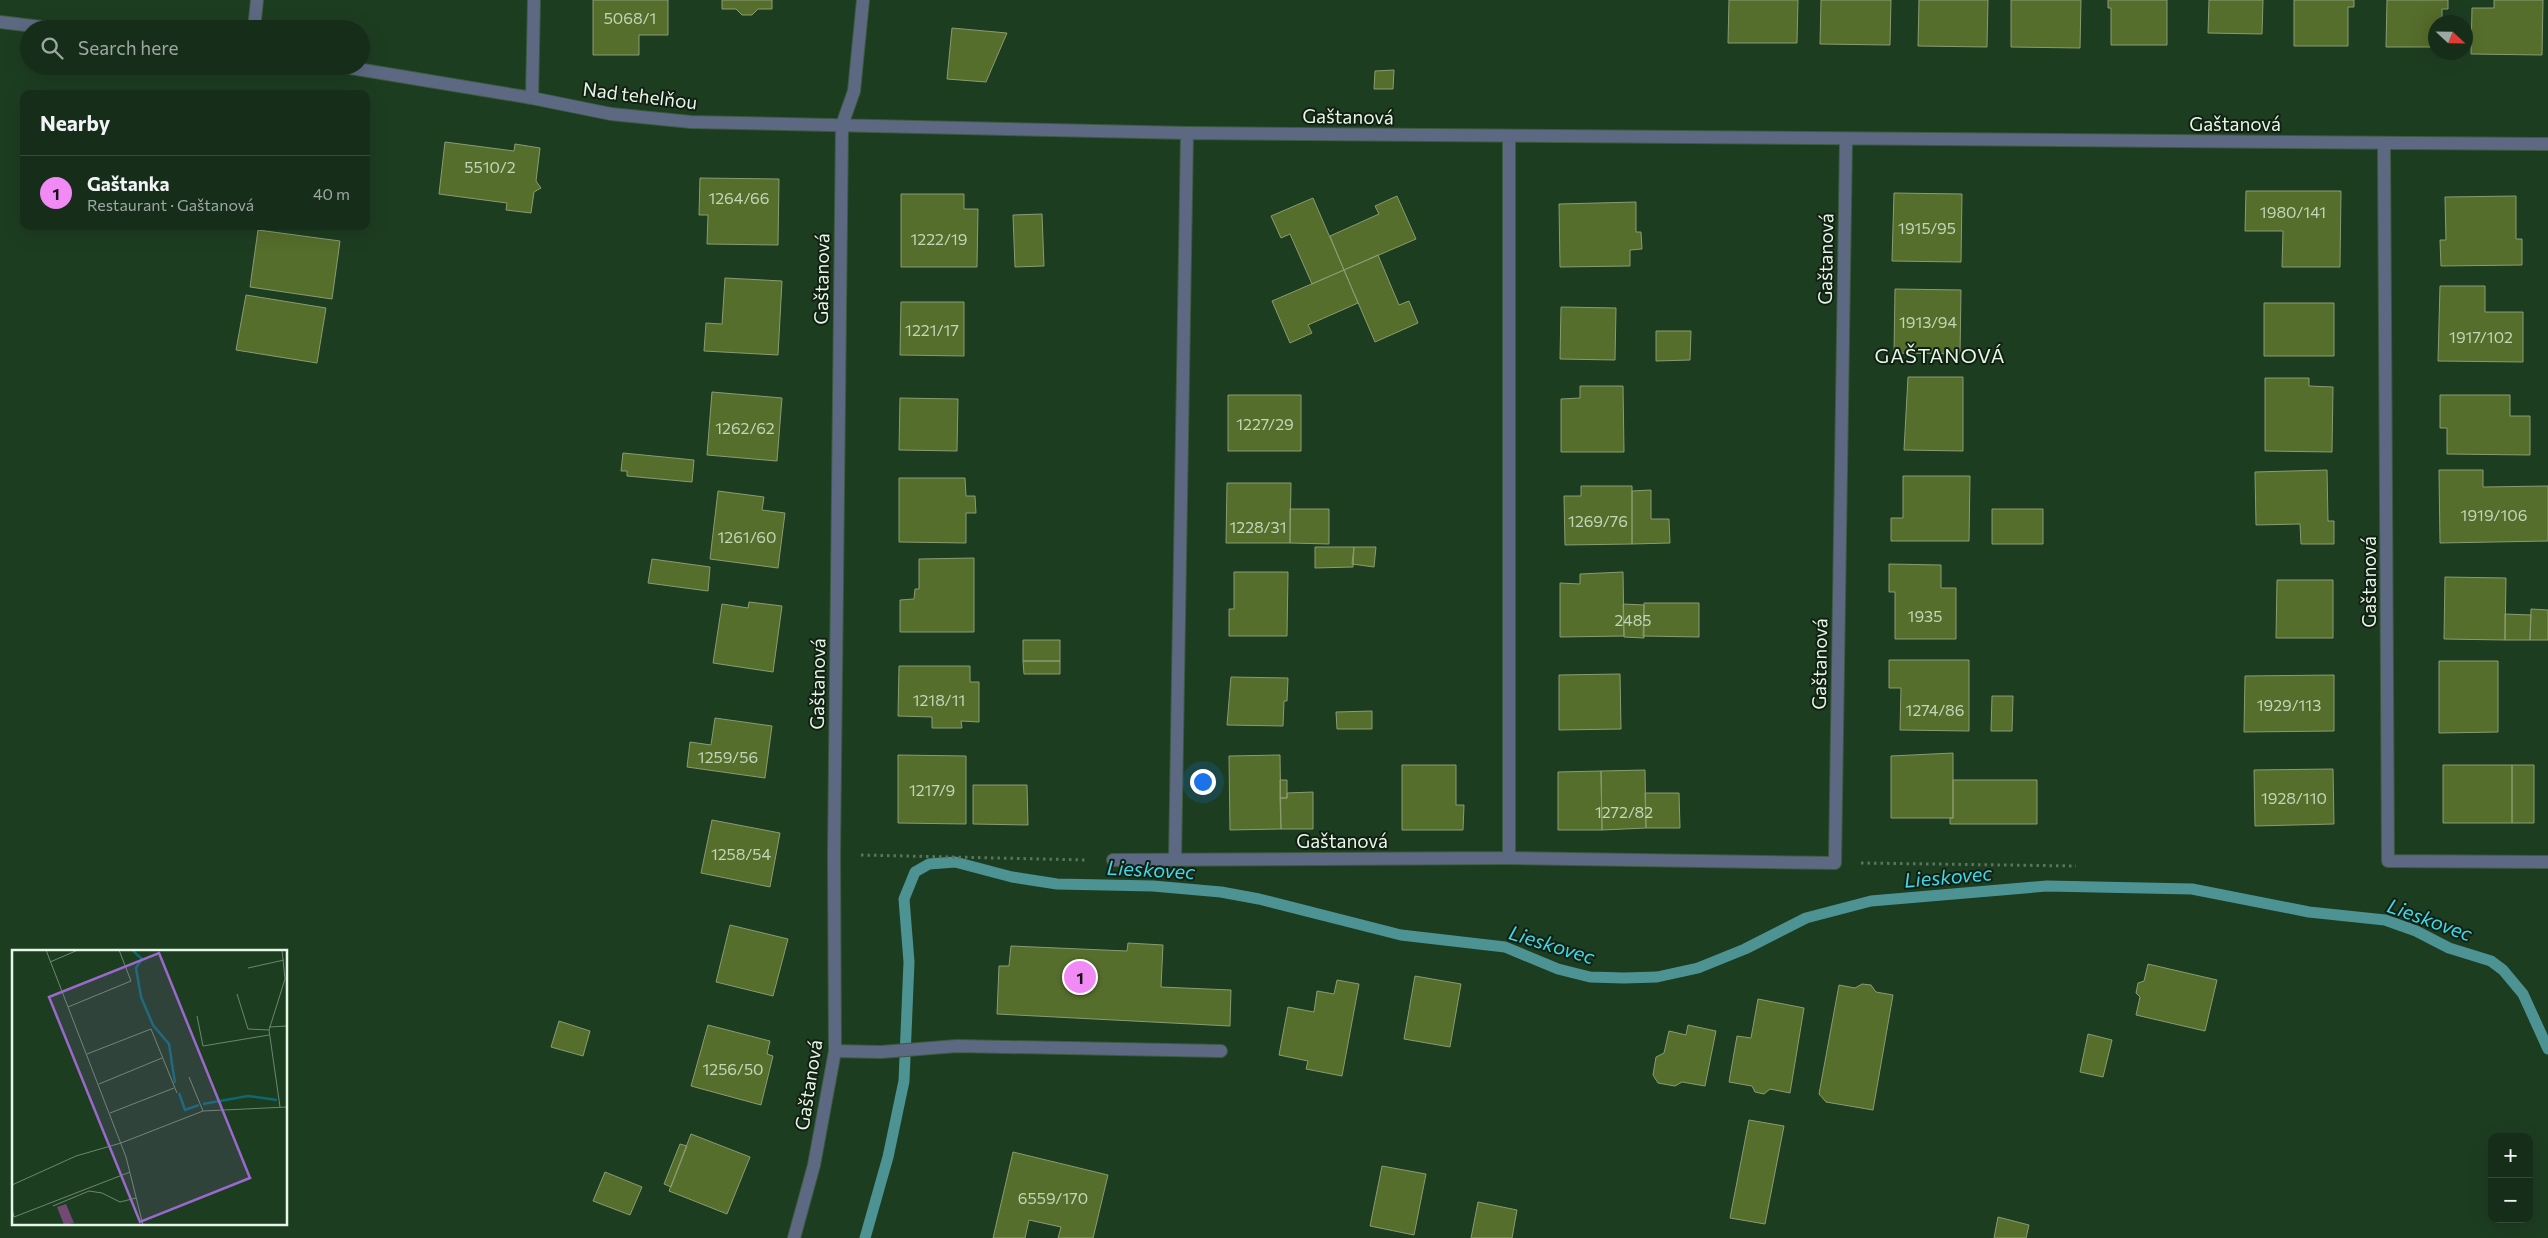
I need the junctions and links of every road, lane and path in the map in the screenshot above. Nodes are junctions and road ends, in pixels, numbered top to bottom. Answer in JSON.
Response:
{"nodes":[{"id":1,"x":257,"y":0,"type":"edge"},
{"id":2,"x":534,"y":0,"type":"edge"},
{"id":3,"x":863,"y":0,"type":"edge"},
{"id":4,"x":255,"y":20,"type":"edge"},
{"id":5,"x":0,"y":22,"type":"edge"},
{"id":6,"x":20,"y":24,"type":"edge"},
{"id":7,"x":370,"y":71,"type":"edge"},
{"id":8,"x":532,"y":98,"type":"junction"},
{"id":9,"x":842,"y":125,"type":"junction"},
{"id":10,"x":1187,"y":133,"type":"junction"},
{"id":11,"x":1509,"y":136,"type":"junction"},
{"id":12,"x":1846,"y":140,"type":"junction"},
{"id":13,"x":2384,"y":143,"type":"junction"},
{"id":14,"x":2548,"y":144,"type":"edge"},
{"id":15,"x":834,"y":854,"type":"junction"},
{"id":16,"x":1509,"y":858,"type":"junction"},
{"id":17,"x":1113,"y":860,"type":"joint"},
{"id":18,"x":1175,"y":860,"type":"junction"},
{"id":19,"x":2548,"y":862,"type":"edge"},
{"id":20,"x":1835,"y":863,"type":"junction"},
{"id":21,"x":2076,"y":866,"type":"dead end"},
{"id":22,"x":834,"y":1051,"type":"junction"},
{"id":23,"x":1221,"y":1051,"type":"dead end"},
{"id":24,"x":794,"y":1238,"type":"edge"}],
"edges":[{"from":1,"to":4,"type":"street"},
{"from":2,"to":8,"type":"street"},
{"from":3,"to":9,"type":"street","name":"Gaštanová"},
{"from":5,"to":6,"type":"street"},
{"from":7,"to":8,"type":"street","name":"Nad tehelňou"},
{"from":8,"to":9,"type":"street","name":"Nad tehelňou"},
{"from":9,"to":10,"type":"street","name":"Gaštanová"},
{"from":9,"to":15,"type":"street","name":"Gaštanová"},
{"from":10,"to":11,"type":"street","name":"Gaštanová"},
{"from":10,"to":18,"type":"street"},
{"from":11,"to":12,"type":"street","name":"Gaštanová"},
{"from":11,"to":16,"type":"street"},
{"from":12,"to":13,"type":"street","name":"Gaštanová"},
{"from":12,"to":20,"type":"street","name":"Gaštanová"},
{"from":13,"to":14,"type":"street","name":"Gaštanová"},
{"from":13,"to":19,"type":"street","name":"Gaštanová"},
{"from":15,"to":17,"type":"path"},
{"from":15,"to":22,"type":"street","name":"Gaštanová"},
{"from":16,"to":18,"type":"street","name":"Gaštanová"},
{"from":16,"to":20,"type":"street","name":"Gaštanová"},
{"from":17,"to":18,"type":"street","name":"Gaštanová"},
{"from":20,"to":21,"type":"path"},
{"from":22,"to":23,"type":"street"},
{"from":22,"to":24,"type":"street","name":"Gaštanová"}]}
